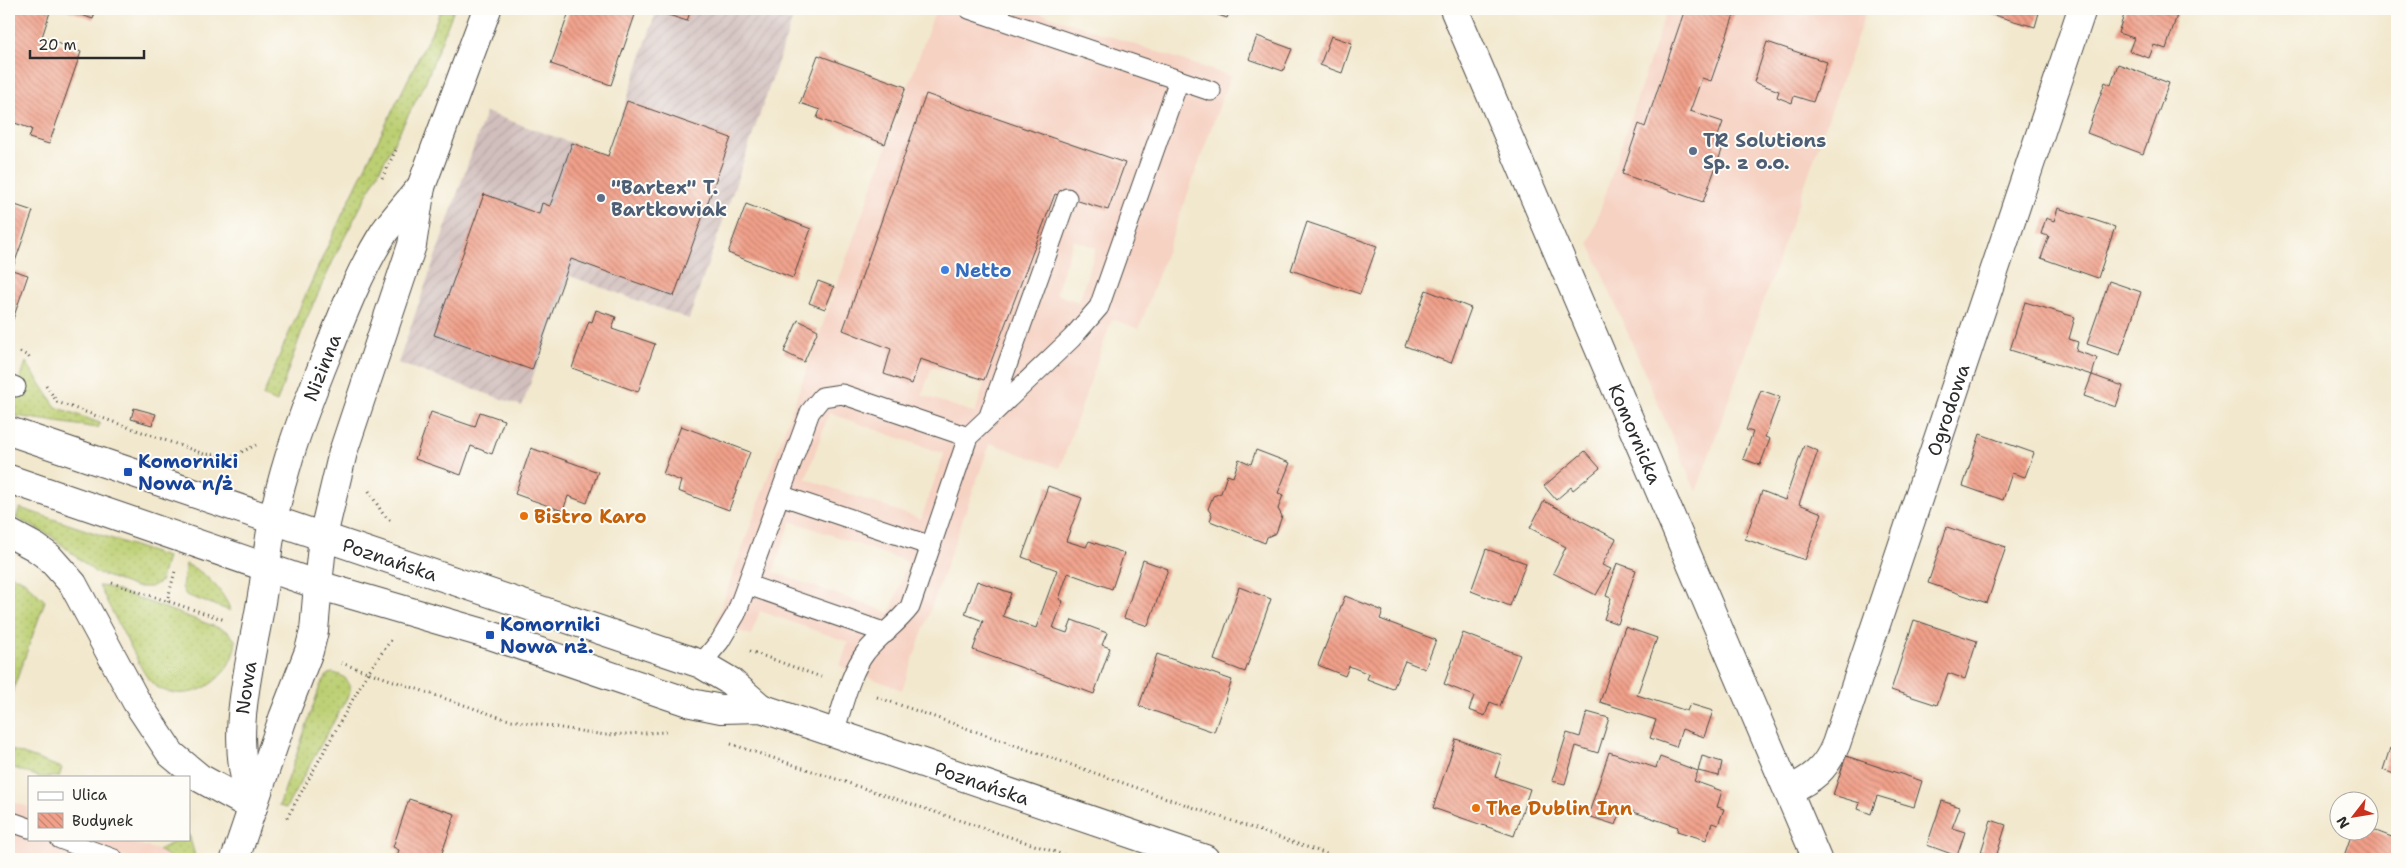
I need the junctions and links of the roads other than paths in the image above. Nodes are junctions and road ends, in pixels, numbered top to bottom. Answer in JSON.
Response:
{"nodes":[{"id":1,"x":487,"y":9,"type":"edge"},
{"id":2,"x":969,"y":9,"type":"edge"},
{"id":3,"x":1454,"y":9,"type":"edge"},
{"id":4,"x":2082,"y":9,"type":"edge"},
{"id":5,"x":1179,"y":80,"type":"junction"},
{"id":6,"x":1211,"y":91,"type":"dead end"},
{"id":7,"x":421,"y":187,"type":"junction"},
{"id":8,"x":1067,"y":198,"type":"dead end"},
{"id":9,"x":989,"y":416,"type":"junction"},
{"id":10,"x":9,"y":431,"type":"edge"},
{"id":11,"x":968,"y":437,"type":"junction"},
{"id":12,"x":9,"y":479,"type":"edge"},
{"id":13,"x":780,"y":495,"type":"junction"},
{"id":14,"x":272,"y":519,"type":"junction"},
{"id":15,"x":9,"y":533,"type":"edge"},
{"id":16,"x":323,"y":536,"type":"junction"},
{"id":17,"x":932,"y":546,"type":"junction"},
{"id":18,"x":266,"y":567,"type":"junction"},
{"id":19,"x":748,"y":584,"type":"junction"},
{"id":20,"x":318,"y":585,"type":"junction"},
{"id":21,"x":886,"y":633,"type":"junction"},
{"id":22,"x":701,"y":664,"type":"junction"},
{"id":23,"x":761,"y":708,"type":"junction"},
{"id":24,"x":834,"y":732,"type":"junction"},
{"id":25,"x":1788,"y":790,"type":"junction"},
{"id":26,"x":253,"y":807,"type":"junction"},
{"id":27,"x":9,"y":821,"type":"edge"},
{"id":28,"x":28,"y":828,"type":"edge"},
{"id":29,"x":62,"y":840,"type":"edge"},
{"id":30,"x":92,"y":855,"type":"edge"},
{"id":31,"x":114,"y":859,"type":"edge"},
{"id":32,"x":235,"y":859,"type":"edge"},
{"id":33,"x":1205,"y":859,"type":"edge"},
{"id":34,"x":1817,"y":859,"type":"edge"}],
"edges":[{"from":1,"to":7,"type":"street","name":"Nizinna"},
{"from":2,"to":5,"type":"lane"},
{"from":3,"to":25,"type":"street","name":"Komornicka"},
{"from":4,"to":25,"type":"street","name":"Ogrodowa"},
{"from":5,"to":6,"type":"lane"},
{"from":5,"to":9,"type":"lane"},
{"from":7,"to":14,"type":"street","name":"Nizinna"},
{"from":7,"to":16,"type":"street","name":"Nizinna"},
{"from":8,"to":9,"type":"lane"},
{"from":9,"to":11,"type":"lane"},
{"from":10,"to":14,"type":"street","name":"Poznańska"},
{"from":11,"to":13,"type":"lane"},
{"from":11,"to":17,"type":"lane"},
{"from":12,"to":18,"type":"street","name":"Poznańska"},
{"from":13,"to":17,"type":"lane"},
{"from":13,"to":19,"type":"lane"},
{"from":14,"to":16,"type":"street","name":"Poznańska"},
{"from":14,"to":18,"type":"street","name":"Nizinna"},
{"from":15,"to":26,"type":"street"},
{"from":16,"to":20,"type":"street","name":"Nizinna"},
{"from":16,"to":22,"type":"street","name":"Poznańska"},
{"from":17,"to":21,"type":"lane"},
{"from":18,"to":20,"type":"street","name":"Poznańska"},
{"from":18,"to":26,"type":"street","name":"Nowa"},
{"from":19,"to":21,"type":"lane"},
{"from":19,"to":22,"type":"lane"},
{"from":20,"to":23,"type":"street","name":"Poznańska"},
{"from":20,"to":26,"type":"street","name":"Nowa"},
{"from":21,"to":24,"type":"lane"},
{"from":22,"to":23,"type":"street","name":"Poznańska"},
{"from":23,"to":24,"type":"street","name":"Poznańska"},
{"from":24,"to":33,"type":"street","name":"Poznańska"},
{"from":25,"to":34,"type":"street","name":"Komornicka"},
{"from":26,"to":32,"type":"street","name":"Nowa"},
{"from":27,"to":28,"type":"lane"},
{"from":29,"to":30,"type":"lane"},
{"from":30,"to":31,"type":"lane"}]}
